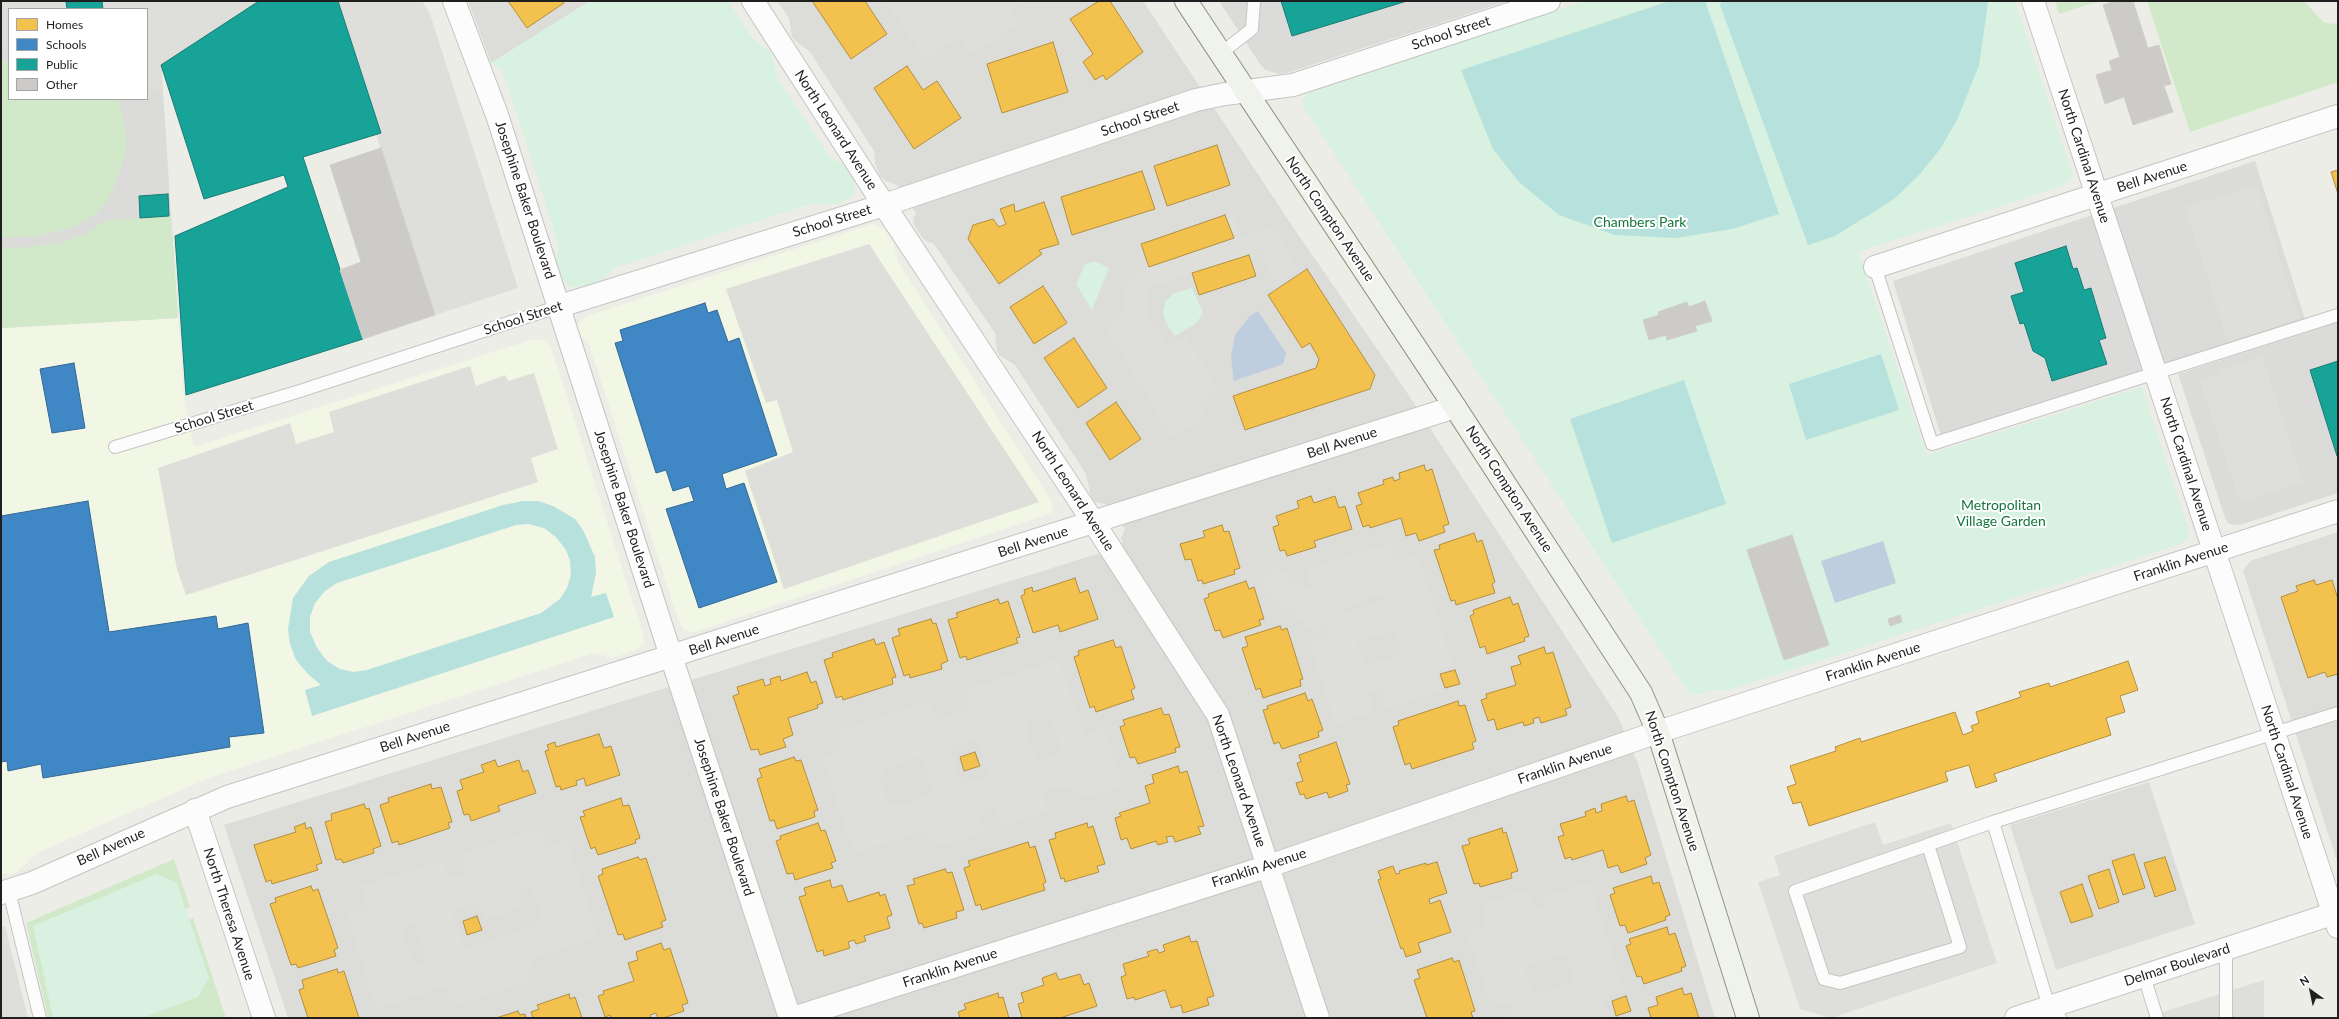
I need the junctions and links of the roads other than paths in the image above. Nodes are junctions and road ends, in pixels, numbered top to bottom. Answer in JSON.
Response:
{"nodes":[{"id":1,"x":454,"y":1,"type":"edge"},
{"id":2,"x":753,"y":1,"type":"edge"},
{"id":3,"x":1186,"y":1,"type":"edge"},
{"id":4,"x":1254,"y":1,"type":"edge"},
{"id":5,"x":1550,"y":1,"type":"edge"},
{"id":6,"x":2033,"y":1,"type":"edge"},
{"id":7,"x":1520,"y":6,"type":"edge"},
{"id":8,"x":1220,"y":54,"type":"junction"},
{"id":9,"x":1245,"y":92,"type":"junction"},
{"id":10,"x":2338,"y":116,"type":"edge"},
{"id":11,"x":2098,"y":195,"type":"junction"},
{"id":12,"x":884,"y":205,"type":"junction"},
{"id":13,"x":1875,"y":266,"type":"joint"},
{"id":14,"x":560,"y":306,"type":"junction"},
{"id":15,"x":2338,"y":315,"type":"edge"},
{"id":16,"x":2156,"y":373,"type":"junction"},
{"id":17,"x":1455,"y":407,"type":"junction"},
{"id":18,"x":115,"y":447,"type":"dead end"},
{"id":19,"x":2338,"y":511,"type":"edge"},
{"id":20,"x":1094,"y":523,"type":"junction"},
{"id":21,"x":2215,"y":551,"type":"junction"},
{"id":22,"x":671,"y":656,"type":"junction"},
{"id":23,"x":2338,"y":713,"type":"edge"},
{"id":24,"x":1658,"y":732,"type":"junction"},
{"id":25,"x":2274,"y":733,"type":"junction"},
{"id":26,"x":195,"y":810,"type":"junction"},
{"id":27,"x":1993,"y":822,"type":"junction"},
{"id":28,"x":1927,"y":845,"type":"junction"},
{"id":29,"x":1269,"y":866,"type":"junction"},
{"id":30,"x":5,"y":892,"type":"edge"},
{"id":31,"x":2337,"y":918,"type":"edge"},
{"id":32,"x":2226,"y":949,"type":"junction"},
{"id":33,"x":2144,"y":976,"type":"junction"},
{"id":34,"x":2054,"y":1013,"type":"edge"},
{"id":35,"x":40,"y":1018,"type":"edge"},
{"id":36,"x":264,"y":1018,"type":"edge"},
{"id":37,"x":790,"y":1018,"type":"edge"},
{"id":38,"x":793,"y":1018,"type":"edge"},
{"id":39,"x":1318,"y":1018,"type":"edge"},
{"id":40,"x":1748,"y":1018,"type":"edge"},
{"id":41,"x":2016,"y":1018,"type":"edge"},
{"id":42,"x":2156,"y":1018,"type":"edge"},
{"id":43,"x":2226,"y":1018,"type":"edge"}],
"edges":[{"from":1,"to":14,"type":"street","name":"Josephine Baker Boulevard"},
{"from":2,"to":12,"type":"street","name":"North Leonard Avenue"},
{"from":3,"to":8,"type":"main road","name":"North Compton Avenue"},
{"from":4,"to":8,"type":"lane"},
{"from":5,"to":7,"type":"street","name":"School Street"},
{"from":6,"to":11,"type":"street","name":"North Cardinal Avenue"},
{"from":7,"to":9,"type":"street","name":"School Street"},
{"from":8,"to":9,"type":"main road","name":"North Compton Avenue"},
{"from":9,"to":12,"type":"street","name":"School Street"},
{"from":9,"to":17,"type":"main road","name":"North Compton Avenue"},
{"from":10,"to":11,"type":"street","name":"Bell Avenue"},
{"from":11,"to":13,"type":"street","name":"Bell Avenue"},
{"from":11,"to":16,"type":"street","name":"North Cardinal Avenue"},
{"from":12,"to":14,"type":"street","name":"School Street"},
{"from":12,"to":20,"type":"street","name":"North Leonard Avenue"},
{"from":13,"to":16,"type":"lane"},
{"from":14,"to":18,"type":"lane","name":"School Street"},
{"from":14,"to":22,"type":"street","name":"Josephine Baker Boulevard"},
{"from":15,"to":16,"type":"lane"},
{"from":16,"to":21,"type":"street","name":"North Cardinal Avenue"},
{"from":17,"to":20,"type":"street","name":"Bell Avenue"},
{"from":17,"to":24,"type":"main road","name":"North Compton Avenue"},
{"from":19,"to":21,"type":"street","name":"Franklin Avenue"},
{"from":20,"to":22,"type":"street","name":"Bell Avenue"},
{"from":20,"to":29,"type":"street","name":"North Leonard Avenue"},
{"from":21,"to":24,"type":"street","name":"Franklin Avenue"},
{"from":21,"to":25,"type":"street","name":"North Cardinal Avenue"},
{"from":22,"to":26,"type":"street","name":"Bell Avenue"},
{"from":22,"to":37,"type":"street","name":"Josephine Baker Boulevard"},
{"from":23,"to":25,"type":"lane"},
{"from":24,"to":29,"type":"street","name":"Franklin Avenue"},
{"from":24,"to":40,"type":"main road","name":"North Compton Avenue"},
{"from":25,"to":27,"type":"lane"},
{"from":25,"to":31,"type":"street","name":"North Cardinal Avenue"},
{"from":26,"to":30,"type":"street","name":"Bell Avenue"},
{"from":26,"to":36,"type":"street","name":"North Theresa Avenue"},
{"from":27,"to":28,"type":"lane"},
{"from":27,"to":34,"type":"lane"},
{"from":28,"to":28,"type":"lane"},
{"from":29,"to":38,"type":"street","name":"Franklin Avenue"},
{"from":29,"to":39,"type":"street","name":"North Leonard Avenue"},
{"from":30,"to":35,"type":"lane"},
{"from":31,"to":32,"type":"street","name":"Delmar Boulevard"},
{"from":32,"to":33,"type":"street","name":"Delmar Boulevard"},
{"from":32,"to":43,"type":"lane"},
{"from":33,"to":34,"type":"street","name":"Delmar Boulevard"},
{"from":33,"to":42,"type":"lane"},
{"from":34,"to":41,"type":"street","name":"Delmar Boulevard"}]}
